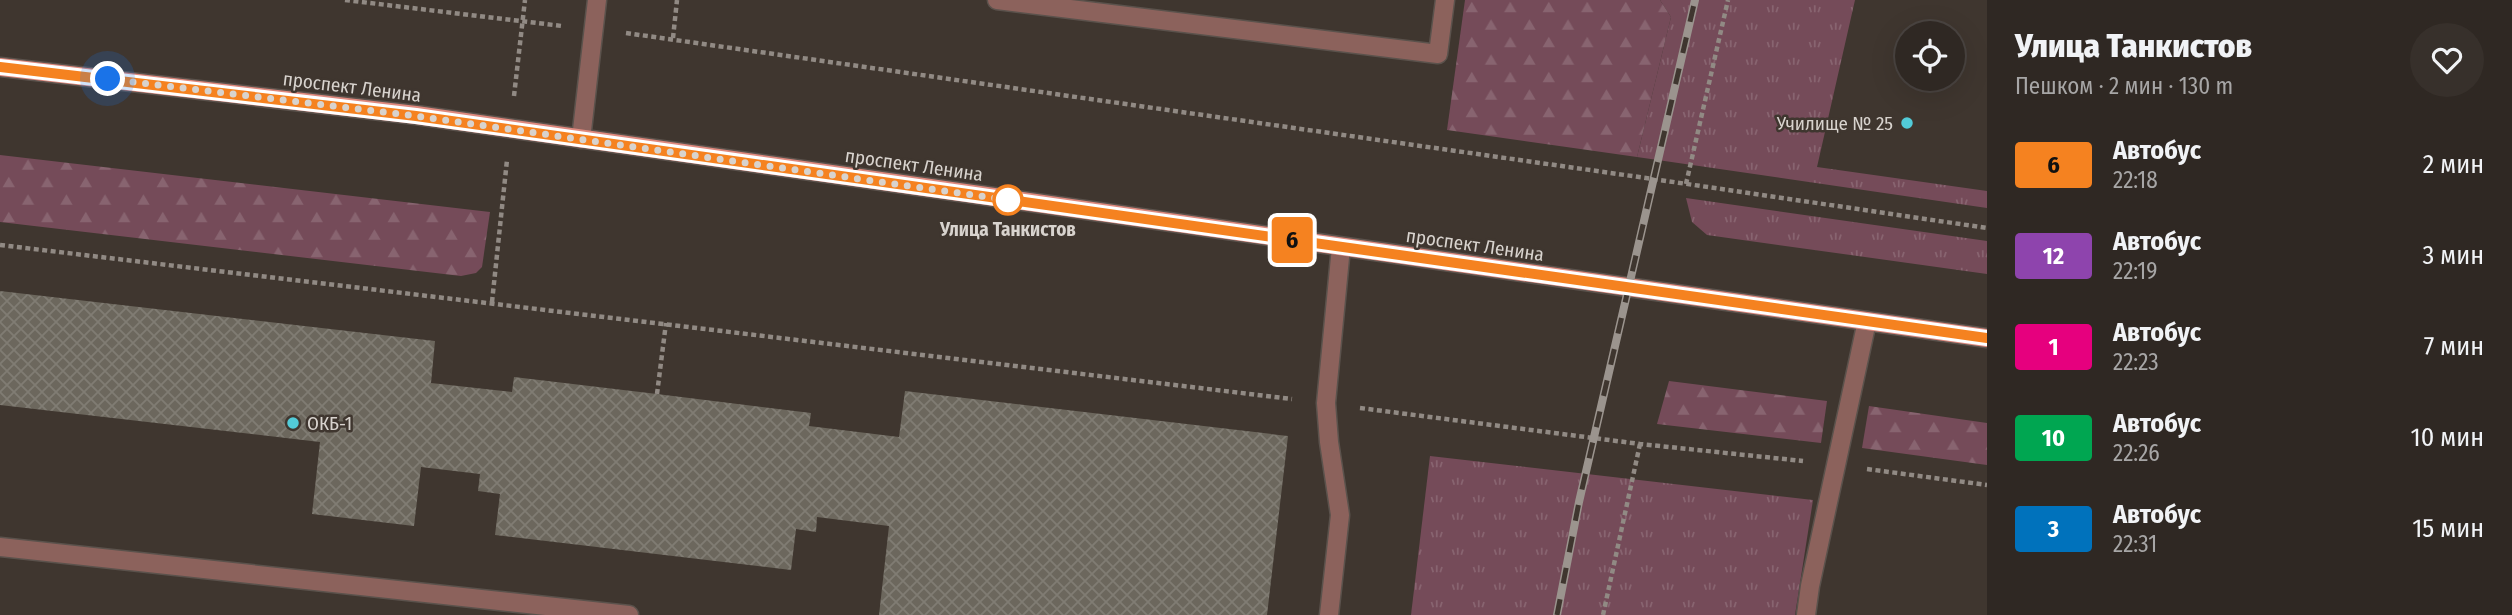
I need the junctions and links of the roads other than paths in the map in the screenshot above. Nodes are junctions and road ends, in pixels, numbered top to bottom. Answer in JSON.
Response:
{"nodes":[{"id":1,"x":597,"y":0,"type":"edge"},
{"id":2,"x":998,"y":0,"type":"edge"},
{"id":3,"x":1445,"y":0,"type":"edge"},
{"id":4,"x":0,"y":67,"type":"edge"},
{"id":5,"x":581,"y":139,"type":"junction"},
{"id":6,"x":1341,"y":247,"type":"junction"},
{"id":7,"x":1867,"y":321,"type":"junction"},
{"id":8,"x":1987,"y":338,"type":"edge"},
{"id":9,"x":0,"y":547,"type":"edge"},
{"id":10,"x":629,"y":615,"type":"edge"},
{"id":11,"x":1329,"y":615,"type":"edge"},
{"id":12,"x":1806,"y":615,"type":"edge"}],
"edges":[{"from":1,"to":5,"type":"street"},
{"from":2,"to":3,"type":"street"},
{"from":4,"to":5,"type":"main road","name":"проспект Ленина"},
{"from":5,"to":6,"type":"main road","name":"проспект Ленина"},
{"from":6,"to":7,"type":"main road","name":"проспект Ленина"},
{"from":6,"to":11,"type":"street"},
{"from":7,"to":8,"type":"main road","name":"проспект Ленина"},
{"from":7,"to":12,"type":"street"},
{"from":9,"to":10,"type":"street"}]}
